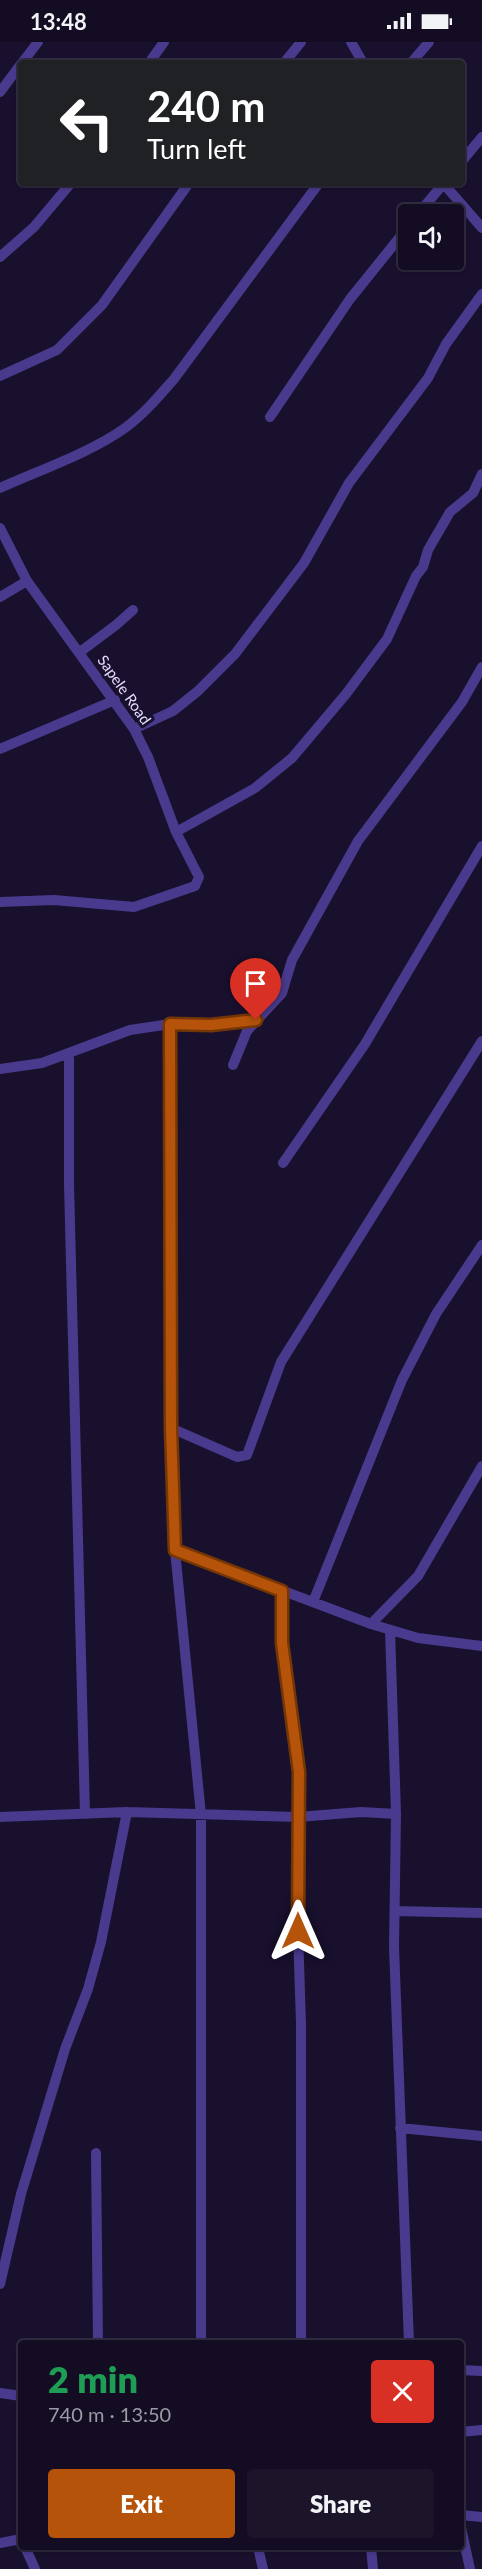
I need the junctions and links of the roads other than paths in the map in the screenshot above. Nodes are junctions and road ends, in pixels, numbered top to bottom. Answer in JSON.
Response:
{"nodes":[{"id":1,"x":38,"y":42,"type":"edge"},
{"id":2,"x":164,"y":42,"type":"edge"},
{"id":3,"x":301,"y":42,"type":"edge"},
{"id":4,"x":351,"y":42,"type":"edge"},
{"id":5,"x":429,"y":42,"type":"edge"},
{"id":6,"x":25,"y":60,"type":"edge"},
{"id":7,"x":151,"y":60,"type":"edge"},
{"id":8,"x":286,"y":60,"type":"edge"},
{"id":9,"x":361,"y":60,"type":"edge"},
{"id":10,"x":414,"y":60,"type":"edge"},
{"id":11,"x":18,"y":69,"type":"edge"},
{"id":12,"x":0,"y":92,"type":"edge"},
{"id":13,"x":482,"y":137,"type":"edge"},
{"id":14,"x":465,"y":157,"type":"edge"},
{"id":15,"x":68,"y":186,"type":"edge"},
{"id":16,"x":187,"y":186,"type":"edge"},
{"id":17,"x":317,"y":186,"type":"edge"},
{"id":18,"x":441,"y":186,"type":"edge"},
{"id":19,"x":447,"y":186,"type":"edge"},
{"id":20,"x":426,"y":204,"type":"edge"},
{"id":21,"x":482,"y":228,"type":"edge"},
{"id":22,"x":398,"y":239,"type":"edge"},
{"id":23,"x":0,"y":257,"type":"edge"},
{"id":24,"x":482,"y":294,"type":"edge"},
{"id":25,"x":0,"y":376,"type":"edge"},
{"id":26,"x":270,"y":417,"type":"dead end"},
{"id":27,"x":482,"y":474,"type":"edge"},
{"id":28,"x":0,"y":488,"type":"edge"},
{"id":29,"x":0,"y":528,"type":"edge"},
{"id":30,"x":27,"y":581,"type":"junction"},
{"id":31,"x":0,"y":597,"type":"edge"},
{"id":32,"x":133,"y":610,"type":"dead end"},
{"id":33,"x":80,"y":652,"type":"junction"},
{"id":34,"x":482,"y":667,"type":"edge"},
{"id":35,"x":115,"y":700,"type":"junction"},
{"id":36,"x":134,"y":729,"type":"junction"},
{"id":37,"x":0,"y":749,"type":"edge"},
{"id":38,"x":176,"y":832,"type":"junction"},
{"id":39,"x":482,"y":846,"type":"edge"},
{"id":40,"x":0,"y":902,"type":"edge"},
{"id":41,"x":256,"y":1020,"type":"junction"},
{"id":42,"x":170,"y":1024,"type":"junction"},
{"id":43,"x":482,"y":1041,"type":"edge"},
{"id":44,"x":69,"y":1053,"type":"junction"},
{"id":45,"x":233,"y":1065,"type":"dead end"},
{"id":46,"x":0,"y":1070,"type":"edge"},
{"id":47,"x":283,"y":1163,"type":"dead end"},
{"id":48,"x":482,"y":1245,"type":"edge"},
{"id":49,"x":171,"y":1428,"type":"junction"},
{"id":50,"x":482,"y":1467,"type":"edge"},
{"id":51,"x":175,"y":1550,"type":"junction"},
{"id":52,"x":282,"y":1591,"type":"junction"},
{"id":53,"x":313,"y":1602,"type":"junction"},
{"id":54,"x":371,"y":1624,"type":"junction"},
{"id":55,"x":390,"y":1630,"type":"junction"},
{"id":56,"x":482,"y":1646,"type":"edge"},
{"id":57,"x":127,"y":1812,"type":"junction"},
{"id":58,"x":85,"y":1814,"type":"junction"},
{"id":59,"x":396,"y":1814,"type":"junction"},
{"id":60,"x":201,"y":1815,"type":"junction"},
{"id":61,"x":0,"y":1817,"type":"edge"},
{"id":62,"x":298,"y":1817,"type":"junction"},
{"id":63,"x":395,"y":1911,"type":"junction"},
{"id":64,"x":482,"y":1913,"type":"edge"},
{"id":65,"x":400,"y":2128,"type":"junction"},
{"id":66,"x":482,"y":2136,"type":"edge"},
{"id":67,"x":96,"y":2153,"type":"dead end"},
{"id":68,"x":0,"y":2284,"type":"edge"},
{"id":69,"x":98,"y":2340,"type":"edge"},
{"id":70,"x":201,"y":2340,"type":"edge"},
{"id":71,"x":301,"y":2340,"type":"edge"},
{"id":72,"x":409,"y":2340,"type":"edge"},
{"id":73,"x":464,"y":2370,"type":"edge"},
{"id":74,"x":482,"y":2371,"type":"edge"},
{"id":75,"x":0,"y":2394,"type":"edge"},
{"id":76,"x":18,"y":2396,"type":"edge"},
{"id":77,"x":482,"y":2430,"type":"edge"},
{"id":78,"x":464,"y":2432,"type":"edge"},
{"id":79,"x":464,"y":2515,"type":"edge"},
{"id":80,"x":482,"y":2517,"type":"edge"},
{"id":81,"x":18,"y":2540,"type":"edge"},
{"id":82,"x":464,"y":2541,"type":"edge"},
{"id":83,"x":0,"y":2543,"type":"edge"},
{"id":84,"x":26,"y":2550,"type":"edge"},
{"id":85,"x":259,"y":2550,"type":"edge"},
{"id":86,"x":371,"y":2550,"type":"edge"},
{"id":87,"x":35,"y":2569,"type":"edge"},
{"id":88,"x":263,"y":2569,"type":"edge"},
{"id":89,"x":373,"y":2569,"type":"edge"},
{"id":90,"x":470,"y":2569,"type":"edge"}],
"edges":[{"from":1,"to":6,"type":"street"},
{"from":2,"to":7,"type":"street"},
{"from":3,"to":8,"type":"street"},
{"from":4,"to":9,"type":"street"},
{"from":5,"to":10,"type":"street"},
{"from":11,"to":12,"type":"street"},
{"from":13,"to":14,"type":"street"},
{"from":15,"to":23,"type":"street"},
{"from":16,"to":25,"type":"street"},
{"from":17,"to":28,"type":"street"},
{"from":18,"to":20,"type":"street"},
{"from":19,"to":21,"type":"street"},
{"from":22,"to":26,"type":"street"},
{"from":24,"to":36,"type":"street"},
{"from":27,"to":38,"type":"street"},
{"from":29,"to":30,"type":"street","name":"Sapele Road"},
{"from":30,"to":31,"type":"street"},
{"from":30,"to":33,"type":"street","name":"Sapele Road"},
{"from":32,"to":33,"type":"street"},
{"from":33,"to":35,"type":"street","name":"Sapele Road"},
{"from":34,"to":41,"type":"street"},
{"from":35,"to":36,"type":"street","name":"Sapele Road"},
{"from":35,"to":37,"type":"street"},
{"from":36,"to":38,"type":"street","name":"Sapele Road"},
{"from":38,"to":40,"type":"street","name":"Sapele Road"},
{"from":39,"to":47,"type":"street"},
{"from":41,"to":42,"type":"street"},
{"from":41,"to":45,"type":"street"},
{"from":42,"to":44,"type":"street"},
{"from":42,"to":49,"type":"street"},
{"from":43,"to":49,"type":"street"},
{"from":44,"to":46,"type":"street"},
{"from":44,"to":58,"type":"street"},
{"from":48,"to":53,"type":"street"},
{"from":49,"to":51,"type":"street"},
{"from":50,"to":54,"type":"street"},
{"from":51,"to":52,"type":"street"},
{"from":51,"to":60,"type":"street"},
{"from":52,"to":53,"type":"street"},
{"from":52,"to":62,"type":"street"},
{"from":53,"to":54,"type":"street"},
{"from":54,"to":55,"type":"street"},
{"from":55,"to":56,"type":"street"},
{"from":55,"to":59,"type":"street"},
{"from":57,"to":58,"type":"street"},
{"from":57,"to":60,"type":"street"},
{"from":57,"to":68,"type":"street"},
{"from":58,"to":61,"type":"street"},
{"from":59,"to":62,"type":"street"},
{"from":59,"to":63,"type":"street"},
{"from":60,"to":62,"type":"street"},
{"from":60,"to":70,"type":"street"},
{"from":62,"to":71,"type":"street"},
{"from":63,"to":64,"type":"street"},
{"from":63,"to":65,"type":"street"},
{"from":65,"to":66,"type":"street"},
{"from":65,"to":72,"type":"street"},
{"from":67,"to":69,"type":"street"},
{"from":73,"to":74,"type":"street"},
{"from":75,"to":76,"type":"street"},
{"from":77,"to":78,"type":"street"},
{"from":79,"to":80,"type":"street"},
{"from":81,"to":83,"type":"street"},
{"from":82,"to":90,"type":"street"},
{"from":84,"to":87,"type":"street"},
{"from":85,"to":88,"type":"street"},
{"from":86,"to":89,"type":"street"}]}
